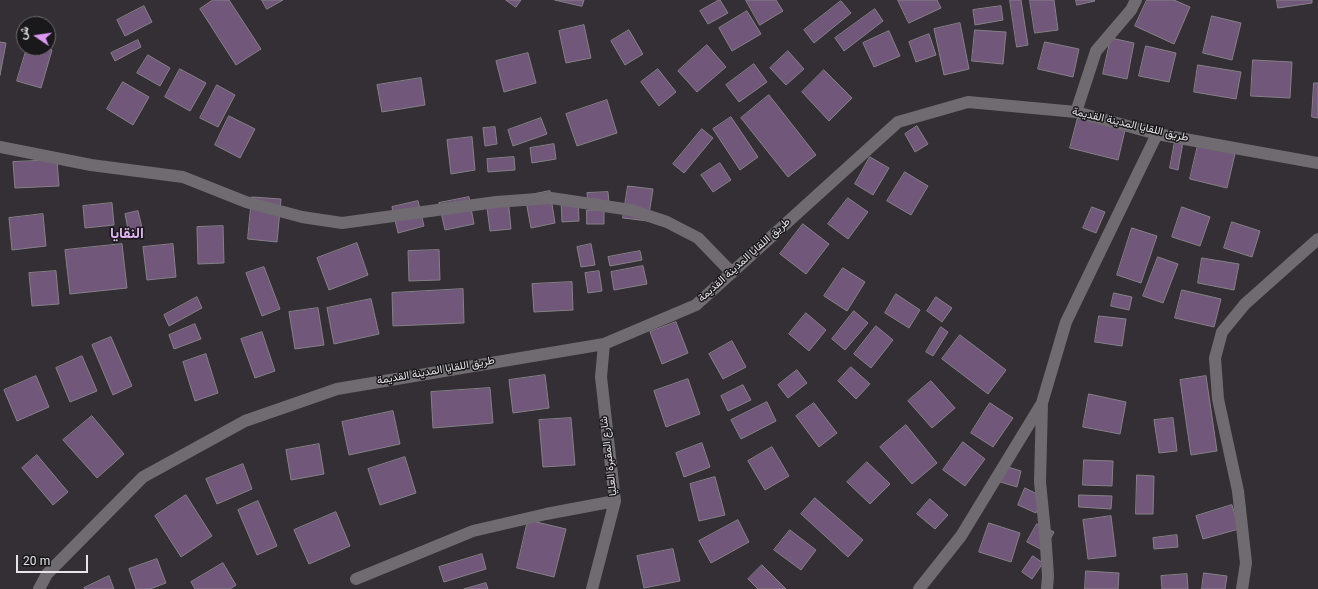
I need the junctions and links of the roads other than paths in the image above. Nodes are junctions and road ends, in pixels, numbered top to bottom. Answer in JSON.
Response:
{"nodes":[{"id":1,"x":1136,"y":0,"type":"edge"},
{"id":2,"x":1076,"y":112,"type":"junction"},
{"id":3,"x":1157,"y":134,"type":"junction"},
{"id":4,"x":0,"y":148,"type":"edge"},
{"id":5,"x":1318,"y":164,"type":"edge"},
{"id":6,"x":1318,"y":239,"type":"edge"},
{"id":7,"x":732,"y":273,"type":"junction"},
{"id":8,"x":604,"y":344,"type":"junction"},
{"id":9,"x":1042,"y":402,"type":"junction"},
{"id":10,"x":615,"y":501,"type":"junction"},
{"id":11,"x":356,"y":579,"type":"dead end"},
{"id":12,"x":39,"y":589,"type":"edge"},
{"id":13,"x":592,"y":589,"type":"edge"},
{"id":14,"x":919,"y":589,"type":"edge"},
{"id":15,"x":1047,"y":589,"type":"edge"},
{"id":16,"x":1242,"y":589,"type":"edge"}],
"edges":[{"from":1,"to":2,"type":"street"},
{"from":2,"to":3,"type":"street","name":"طريق اللقايا المدينة القديمة"},
{"from":2,"to":7,"type":"street","name":"طريق اللقايا المدينة القديمة"},
{"from":3,"to":5,"type":"street","name":"طريق اللقايا المدينة القديمة"},
{"from":3,"to":9,"type":"street"},
{"from":4,"to":7,"type":"street"},
{"from":6,"to":16,"type":"street"},
{"from":7,"to":8,"type":"street","name":"طريق اللقايا المدينة القديمة"},
{"from":8,"to":10,"type":"street","name":"شارع المقبرة العليا"},
{"from":8,"to":12,"type":"street","name":"طريق اللقايا المدينة القديمة"},
{"from":9,"to":14,"type":"street"},
{"from":9,"to":15,"type":"street"},
{"from":10,"to":11,"type":"street"},
{"from":10,"to":13,"type":"street","name":"شارع المقبرة العليا"}]}
